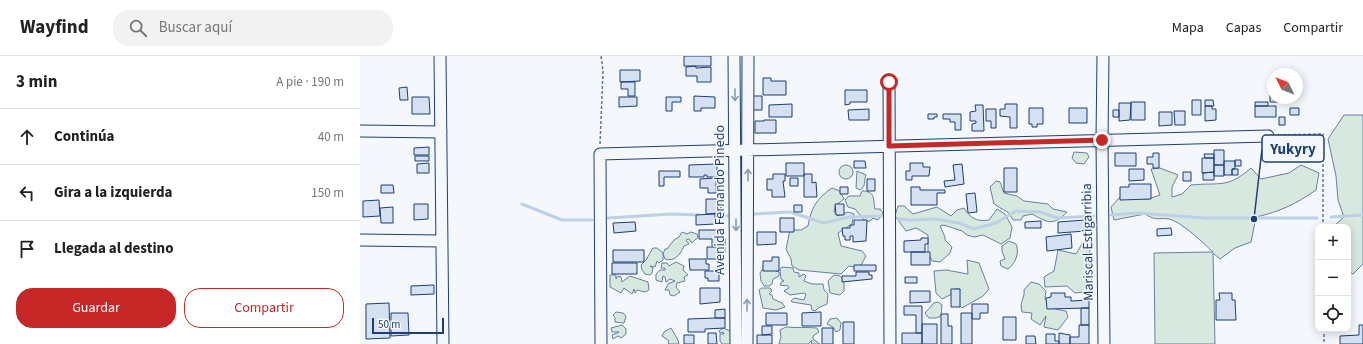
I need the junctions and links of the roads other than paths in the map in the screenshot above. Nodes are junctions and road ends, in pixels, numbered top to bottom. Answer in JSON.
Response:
{"nodes":[{"id":1,"x":440,"y":56,"type":"edge"},
{"id":2,"x":734,"y":56,"type":"edge"},
{"id":3,"x":748,"y":56,"type":"edge"},
{"id":4,"x":1103,"y":56,"type":"edge"},
{"id":5,"x":889,"y":82,"type":"dead end"},
{"id":6,"x":360,"y":131,"type":"edge"},
{"id":7,"x":441,"y":132,"type":"junction"},
{"id":8,"x":1268,"y":136,"type":"road end"},
{"id":9,"x":1102,"y":140,"type":"junction"},
{"id":10,"x":889,"y":146,"type":"junction"},
{"id":11,"x":735,"y":150,"type":"junction"},
{"id":12,"x":748,"y":150,"type":"junction"},
{"id":13,"x":360,"y":240,"type":"edge"},
{"id":14,"x":442,"y":240,"type":"junction"},
{"id":15,"x":443,"y":344,"type":"edge"},
{"id":16,"x":601,"y":344,"type":"edge"},
{"id":17,"x":736,"y":344,"type":"edge"},
{"id":18,"x":747,"y":344,"type":"edge"},
{"id":19,"x":890,"y":344,"type":"edge"},
{"id":20,"x":1104,"y":344,"type":"edge"}],
"edges":[{"from":1,"to":7,"type":"street"},
{"from":2,"to":11,"type":"street","name":"Avenida Fernando Pinedo","one_way":true},
{"from":3,"to":12,"type":"street","name":"Avenida Fernando Pinedo"},
{"from":4,"to":9,"type":"street","name":"Mariscal Estigarribia"},
{"from":5,"to":10,"type":"street"},
{"from":6,"to":7,"type":"street"},
{"from":7,"to":14,"type":"street"},
{"from":8,"to":9,"type":"street"},
{"from":9,"to":10,"type":"street"},
{"from":9,"to":20,"type":"street","name":"Mariscal Estigarribia"},
{"from":10,"to":12,"type":"street"},
{"from":10,"to":19,"type":"street"},
{"from":11,"to":12,"type":"street"},
{"from":11,"to":16,"type":"street"},
{"from":11,"to":17,"type":"street","name":"Avenida Fernando Pinedo","one_way":true},
{"from":18,"to":12,"type":"street","name":"Avenida Fernando Pinedo","one_way":true},
{"from":13,"to":14,"type":"street"},
{"from":14,"to":15,"type":"street"}]}
